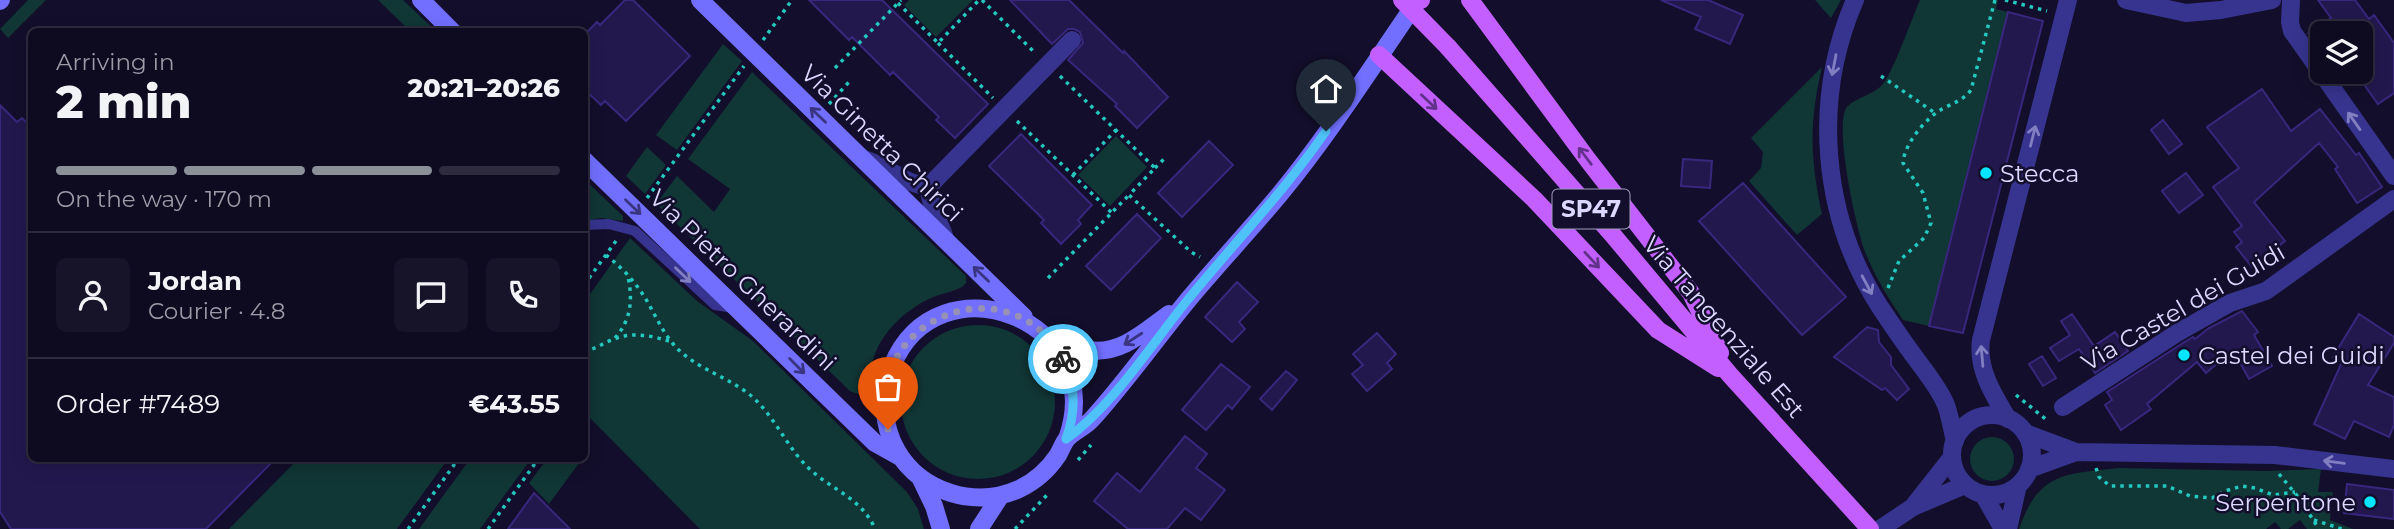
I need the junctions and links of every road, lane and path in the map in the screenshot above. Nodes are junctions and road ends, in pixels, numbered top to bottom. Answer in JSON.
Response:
{"nodes":[{"id":1,"x":421,"y":0,"type":"edge"},
{"id":2,"x":700,"y":0,"type":"edge"},
{"id":3,"x":792,"y":0,"type":"edge"},
{"id":4,"x":980,"y":0,"type":"edge"},
{"id":5,"x":1415,"y":0,"type":"edge"},
{"id":6,"x":1855,"y":0,"type":"edge"},
{"id":7,"x":1995,"y":0,"type":"edge"},
{"id":8,"x":2005,"y":0,"type":"edge"},
{"id":9,"x":2126,"y":0,"type":"edge"},
{"id":10,"x":2272,"y":0,"type":"edge"},
{"id":11,"x":2291,"y":0,"type":"edge"},
{"id":12,"x":899,"y":2,"type":"edge"},
{"id":13,"x":1467,"y":2,"type":"edge"},
{"id":14,"x":2066,"y":8,"type":"edge"},
{"id":15,"x":958,"y":21,"type":"junction"},
{"id":16,"x":963,"y":26,"type":"dead end"},
{"id":17,"x":449,"y":28,"type":"edge"},
{"id":18,"x":1072,"y":40,"type":"dead end"},
{"id":19,"x":937,"y":43,"type":"junction"},
{"id":20,"x":754,"y":52,"type":"junction"},
{"id":21,"x":1379,"y":55,"type":"junction"},
{"id":22,"x":1048,"y":65,"type":"junction"},
{"id":23,"x":835,"y":68,"type":"dead end"},
{"id":24,"x":1881,"y":76,"type":"dead end"},
{"id":25,"x":849,"y":82,"type":"dead end"},
{"id":26,"x":996,"y":102,"type":"dead end"},
{"id":27,"x":827,"y":106,"type":"dead end"},
{"id":28,"x":1935,"y":113,"type":"junction"},
{"id":29,"x":1013,"y":117,"type":"dead end"},
{"id":30,"x":1116,"y":130,"type":"junction"},
{"id":31,"x":1089,"y":149,"type":"dead end"},
{"id":32,"x":1094,"y":154,"type":"junction"},
{"id":33,"x":1166,"y":157,"type":"dead end"},
{"id":34,"x":864,"y":159,"type":"junction"},
{"id":35,"x":588,"y":164,"type":"edge"},
{"id":36,"x":1155,"y":169,"type":"junction"},
{"id":37,"x":1073,"y":175,"type":"junction"},
{"id":38,"x":2394,"y":177,"type":"edge"},
{"id":39,"x":929,"y":186,"type":"junction"},
{"id":40,"x":1129,"y":195,"type":"junction"},
{"id":41,"x":2394,"y":199,"type":"edge"},
{"id":42,"x":638,"y":211,"type":"junction"},
{"id":43,"x":1112,"y":213,"type":"junction"},
{"id":44,"x":588,"y":225,"type":"edge"},
{"id":45,"x":626,"y":227,"type":"junction"},
{"id":46,"x":945,"y":239,"type":"junction"},
{"id":47,"x":606,"y":255,"type":"junction"},
{"id":48,"x":1200,"y":257,"type":"dead end"},
{"id":49,"x":627,"y":275,"type":"junction"},
{"id":50,"x":1048,"y":278,"type":"dead end"},
{"id":51,"x":588,"y":280,"type":"edge"},
{"id":52,"x":1189,"y":299,"type":"junction"},
{"id":53,"x":1878,"y":305,"type":"junction"},
{"id":54,"x":737,"y":308,"type":"junction"},
{"id":55,"x":1029,"y":322,"type":"junction"},
{"id":56,"x":1046,"y":336,"type":"junction"},
{"id":57,"x":614,"y":338,"type":"junction"},
{"id":58,"x":671,"y":342,"type":"junction"},
{"id":59,"x":588,"y":350,"type":"edge"},
{"id":60,"x":1730,"y":375,"type":"junction"},
{"id":61,"x":2010,"y":389,"type":"dead end"},
{"id":62,"x":2063,"y":407,"type":"dead end"},
{"id":63,"x":2008,"y":419,"type":"junction"},
{"id":64,"x":2055,"y":425,"type":"dead end"},
{"id":65,"x":2025,"y":433,"type":"junction"},
{"id":66,"x":1066,"y":439,"type":"junction"},
{"id":67,"x":1954,"y":449,"type":"junction"},
{"id":68,"x":2085,"y":453,"type":"junction"},
{"id":69,"x":2267,"y":454,"type":"junction"},
{"id":70,"x":902,"y":458,"type":"junction"},
{"id":71,"x":456,"y":462,"type":"edge"},
{"id":72,"x":535,"y":462,"type":"edge"},
{"id":73,"x":2029,"y":469,"type":"junction"},
{"id":74,"x":2394,"y":469,"type":"edge"},
{"id":75,"x":920,"y":477,"type":"junction"},
{"id":76,"x":1965,"y":485,"type":"junction"},
{"id":77,"x":2018,"y":485,"type":"junction"},
{"id":78,"x":2295,"y":492,"type":"junction"},
{"id":79,"x":1983,"y":494,"type":"junction"},
{"id":80,"x":1001,"y":495,"type":"junction"},
{"id":81,"x":1913,"y":507,"type":"junction"},
{"id":82,"x":2313,"y":520,"type":"junction"},
{"id":83,"x":408,"y":529,"type":"edge"},
{"id":84,"x":488,"y":529,"type":"edge"},
{"id":85,"x":875,"y":529,"type":"edge"},
{"id":86,"x":941,"y":529,"type":"edge"},
{"id":87,"x":979,"y":529,"type":"edge"},
{"id":88,"x":1870,"y":529,"type":"edge"},
{"id":89,"x":1880,"y":529,"type":"edge"},
{"id":90,"x":2003,"y":529,"type":"edge"},
{"id":91,"x":2008,"y":529,"type":"edge"},
{"id":92,"x":2319,"y":529,"type":"edge"},
{"id":93,"x":2342,"y":529,"type":"edge"}],
"edges":[{"from":1,"to":17,"type":"main road"},
{"from":2,"to":20,"type":"main road","name":"Via Ginetta Chirici"},
{"from":3,"to":20,"type":"path"},
{"from":4,"to":15,"type":"path"},
{"from":4,"to":22,"type":"path"},
{"from":5,"to":21,"type":"main road"},
{"from":5,"to":60,"type":"main road","name":"Via Tangenziale Est","number":"SP47","bridge":true},
{"from":6,"to":53,"type":"street","one_way":true},
{"from":7,"to":28,"type":"path"},
{"from":8,"to":14,"type":"path"},
{"from":9,"to":10,"type":"street"},
{"from":38,"to":11,"type":"street","one_way":true},
{"from":12,"to":19,"type":"path"},
{"from":12,"to":23,"type":"path"},
{"from":60,"to":13,"type":"main road","one_way":true},
{"from":63,"to":14,"type":"street","one_way":true},
{"from":15,"to":16,"type":"path"},
{"from":15,"to":19,"type":"path"},
{"from":18,"to":22,"type":"street"},
{"from":19,"to":26,"type":"path"},
{"from":34,"to":20,"type":"main road","name":"Via Ginetta Chirici","one_way":true},
{"from":20,"to":42,"type":"path"},
{"from":21,"to":52,"type":"main road"},
{"from":21,"to":60,"type":"main road","one_way":true},
{"from":22,"to":30,"type":"path"},
{"from":22,"to":39,"type":"street"},
{"from":24,"to":28,"type":"path"},
{"from":25,"to":27,"type":"path"},
{"from":28,"to":53,"type":"path"},
{"from":29,"to":37,"type":"path"},
{"from":30,"to":32,"type":"path"},
{"from":30,"to":36,"type":"path"},
{"from":31,"to":32,"type":"path"},
{"from":32,"to":37,"type":"path"},
{"from":33,"to":36,"type":"path"},
{"from":34,"to":39,"type":"street"},
{"from":34,"to":46,"type":"main road","name":"Via Ginetta Chirici"},
{"from":35,"to":42,"type":"main road","name":"Via Pietro Gherardini","one_way":true},
{"from":36,"to":40,"type":"path"},
{"from":37,"to":43,"type":"path"},
{"from":39,"to":46,"type":"street"},
{"from":40,"to":43,"type":"path"},
{"from":40,"to":48,"type":"path"},
{"from":41,"to":62,"type":"street","name":"Via Castel dei Guidi"},
{"from":42,"to":54,"type":"main road","name":"Via Pietro Gherardini"},
{"from":43,"to":50,"type":"path"},
{"from":44,"to":45,"type":"lane"},
{"from":45,"to":47,"type":"path"},
{"from":45,"to":54,"type":"lane","one_way":true},
{"from":55,"to":46,"type":"main road","name":"Via Ginetta Chirici","one_way":true},
{"from":47,"to":49,"type":"path"},
{"from":47,"to":51,"type":"path"},
{"from":49,"to":57,"type":"path"},
{"from":49,"to":58,"type":"path"},
{"from":52,"to":56,"type":"main road","one_way":true},
{"from":52,"to":66,"type":"main road"},
{"from":53,"to":67,"type":"street"},
{"from":54,"to":70,"type":"main road","name":"Via Pietro Gherardini","one_way":true},
{"from":55,"to":56,"type":"main road"},
{"from":55,"to":70,"type":"main road"},
{"from":56,"to":66,"type":"main road"},
{"from":57,"to":58,"type":"path"},
{"from":57,"to":59,"type":"path"},
{"from":58,"to":85,"type":"path"},
{"from":60,"to":88,"type":"main road","name":"Via Tangenziale Est","number":"SP47"},
{"from":61,"to":64,"type":"path"},
{"from":63,"to":65,"type":"street"},
{"from":63,"to":67,"type":"street"},
{"from":65,"to":68,"type":"street"},
{"from":65,"to":73,"type":"street"},
{"from":66,"to":80,"type":"main road"},
{"from":67,"to":76,"type":"street"},
{"from":67,"to":81,"type":"street"},
{"from":68,"to":69,"type":"street"},
{"from":68,"to":73,"type":"street"},
{"from":68,"to":78,"type":"path"},
{"from":74,"to":69,"type":"street","one_way":true},
{"from":69,"to":78,"type":"path"},
{"from":70,"to":75,"type":"main road"},
{"from":71,"to":83,"type":"path"},
{"from":72,"to":84,"type":"path"},
{"from":73,"to":77,"type":"street"},
{"from":75,"to":80,"type":"main road"},
{"from":75,"to":86,"type":"main road"},
{"from":76,"to":79,"type":"street"},
{"from":76,"to":81,"type":"street"},
{"from":77,"to":79,"type":"street"},
{"from":77,"to":91,"type":"street"},
{"from":78,"to":82,"type":"path"},
{"from":79,"to":90,"type":"street"},
{"from":80,"to":87,"type":"main road"},
{"from":81,"to":89,"type":"street"},
{"from":82,"to":92,"type":"path"},
{"from":82,"to":93,"type":"path"}]}
